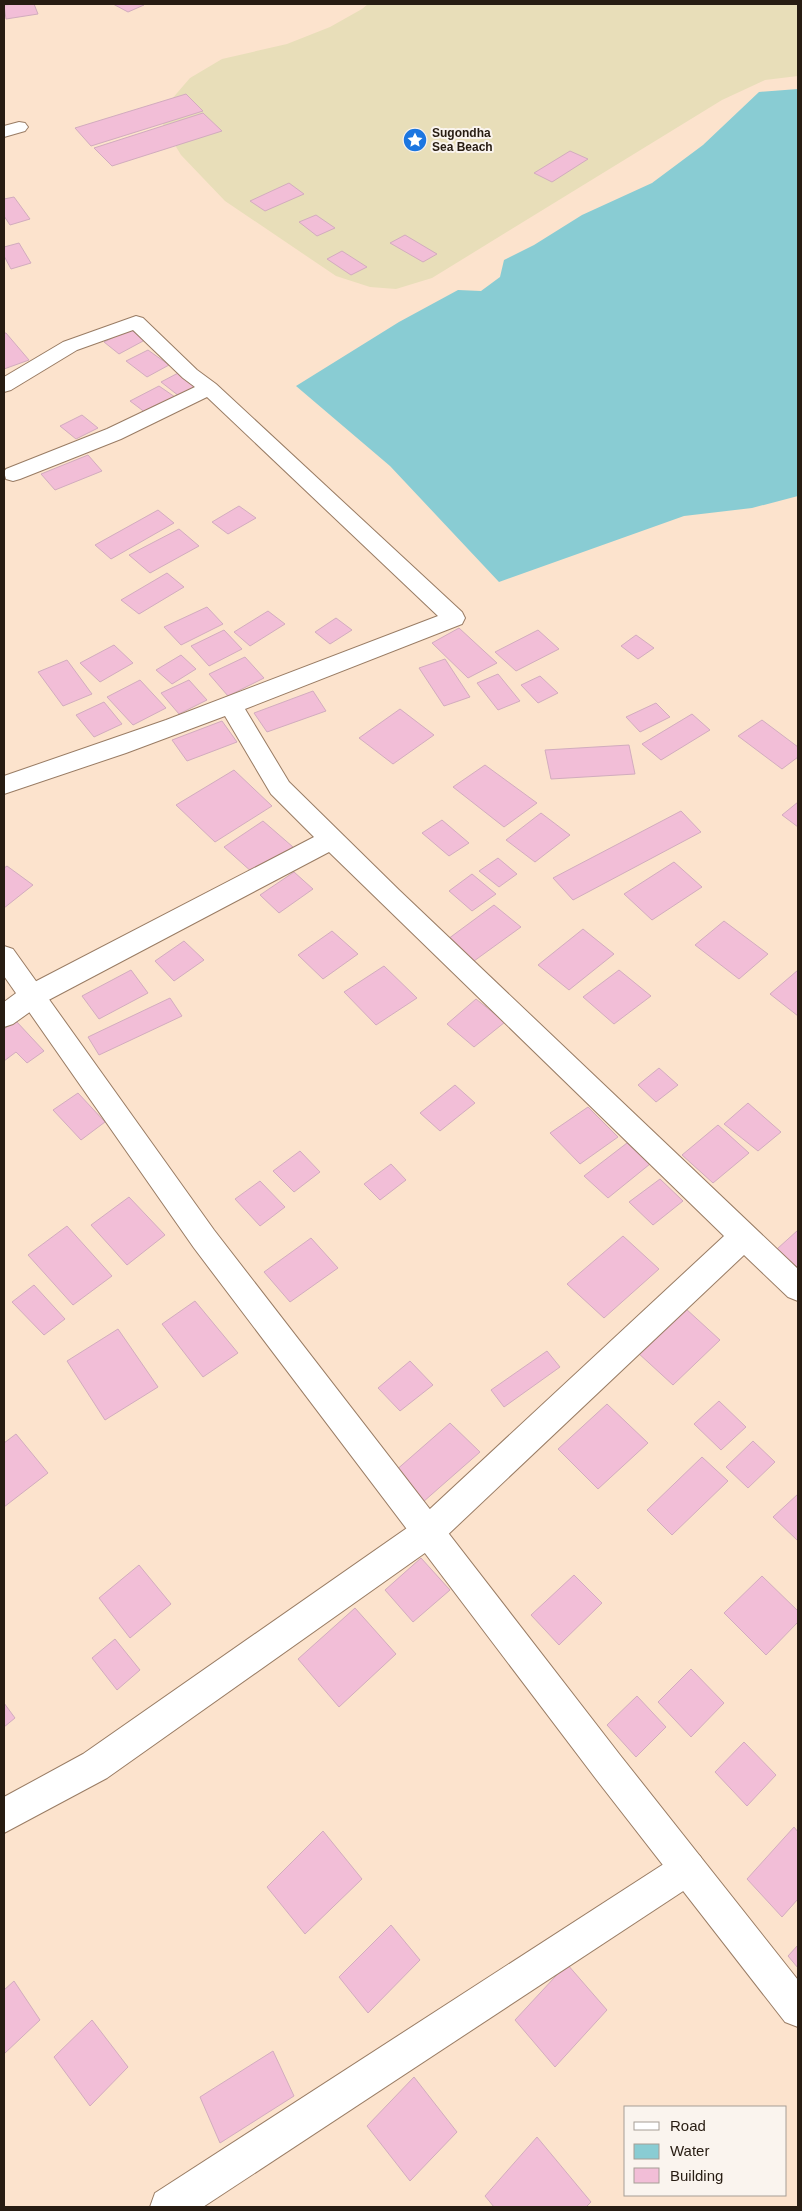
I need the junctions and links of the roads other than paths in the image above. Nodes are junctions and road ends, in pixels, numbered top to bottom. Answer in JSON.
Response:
{"nodes":[{"id":1,"x":4,"y":386,"type":"edge"},
{"id":2,"x":209,"y":388,"type":"junction"},
{"id":3,"x":13,"y":474,"type":"dead end"},
{"id":4,"x":231,"y":706,"type":"junction"},
{"id":5,"x":4,"y":785,"type":"edge"},
{"id":6,"x":331,"y":839,"type":"junction"},
{"id":7,"x":4,"y":956,"type":"edge"},
{"id":8,"x":32,"y":996,"type":"junction"},
{"id":9,"x":4,"y":1016,"type":"edge"},
{"id":10,"x":744,"y":1236,"type":"junction"},
{"id":11,"x":798,"y":1288,"type":"edge"},
{"id":12,"x":428,"y":1532,"type":"junction"},
{"id":13,"x":4,"y":1816,"type":"edge"},
{"id":14,"x":688,"y":1868,"type":"junction"},
{"id":15,"x":798,"y":2009,"type":"edge"},
{"id":16,"x":169,"y":2207,"type":"edge"}],
"edges":[{"from":1,"to":2,"type":"street"},
{"from":2,"to":3,"type":"street"},
{"from":2,"to":4,"type":"street"},
{"from":4,"to":5,"type":"street"},
{"from":4,"to":6,"type":"street"},
{"from":6,"to":8,"type":"street"},
{"from":6,"to":10,"type":"street"},
{"from":7,"to":8,"type":"street"},
{"from":8,"to":9,"type":"street"},
{"from":8,"to":12,"type":"street"},
{"from":10,"to":11,"type":"street"},
{"from":10,"to":12,"type":"street"},
{"from":12,"to":13,"type":"street"},
{"from":12,"to":14,"type":"street"},
{"from":14,"to":15,"type":"street"},
{"from":14,"to":16,"type":"street"}]}
